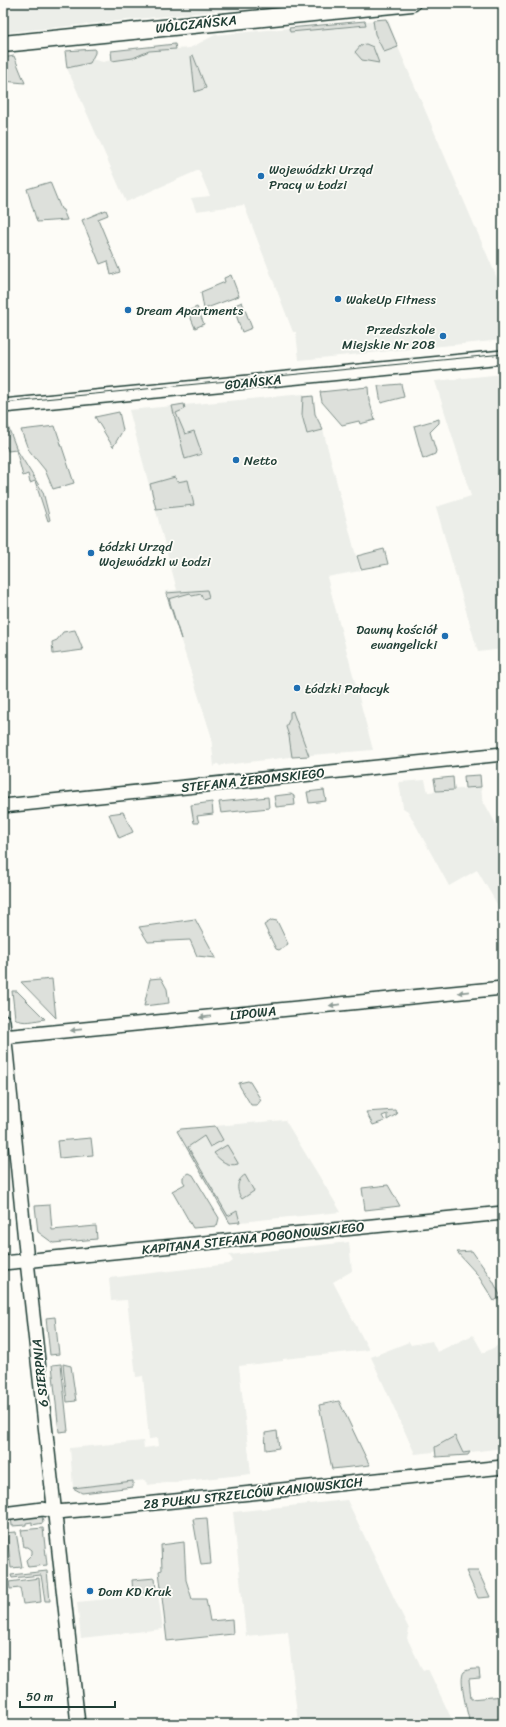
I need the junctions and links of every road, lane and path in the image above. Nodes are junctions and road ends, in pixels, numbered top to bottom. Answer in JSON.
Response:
{"nodes":[{"id":1,"x":412,"y":3,"type":"edge"},
{"id":2,"x":3,"y":44,"type":"edge"},
{"id":3,"x":503,"y":357,"type":"edge"},
{"id":4,"x":3,"y":406,"type":"edge"},
{"id":5,"x":503,"y":754,"type":"edge"},
{"id":6,"x":3,"y":806,"type":"edge"},
{"id":7,"x":503,"y":988,"type":"edge"},
{"id":8,"x":3,"y":1021,"type":"edge"},
{"id":9,"x":4,"y":1038,"type":"edge"},
{"id":10,"x":503,"y":1213,"type":"edge"},
{"id":11,"x":27,"y":1261,"type":"junction"},
{"id":12,"x":3,"y":1263,"type":"edge"},
{"id":13,"x":503,"y":1467,"type":"edge"},
{"id":14,"x":56,"y":1512,"type":"junction"},
{"id":15,"x":3,"y":1514,"type":"edge"},
{"id":16,"x":78,"y":1724,"type":"edge"}],
"edges":[{"from":1,"to":2,"type":"main road","name":"WÓLCZAŃSKA"},
{"from":3,"to":4,"type":"street","name":"GDAŃSKA"},
{"from":5,"to":6,"type":"street","name":"STEFANA ŻEROMSKIEGO"},
{"from":7,"to":9,"type":"street","name":"LIPOWA","one_way":true},
{"from":8,"to":9,"type":"street","name":"6 SIERPNIA"},
{"from":9,"to":11,"type":"street","name":"6 SIERPNIA"},
{"from":10,"to":11,"type":"street","name":"KAPITANA STEFANA POGONOWSKIEGO"},
{"from":11,"to":12,"type":"street","name":"KAPITANA STEFANA POGONOWSKIEGO"},
{"from":11,"to":14,"type":"street","name":"6 SIERPNIA"},
{"from":13,"to":14,"type":"street","name":"28 PUŁKU STRZELCÓW KANIOWSKICH"},
{"from":14,"to":15,"type":"street","name":"28 PUŁKU STRZELCÓW KANIOWSKICH"},
{"from":14,"to":16,"type":"street","name":"6 SIERPNIA"}]}
